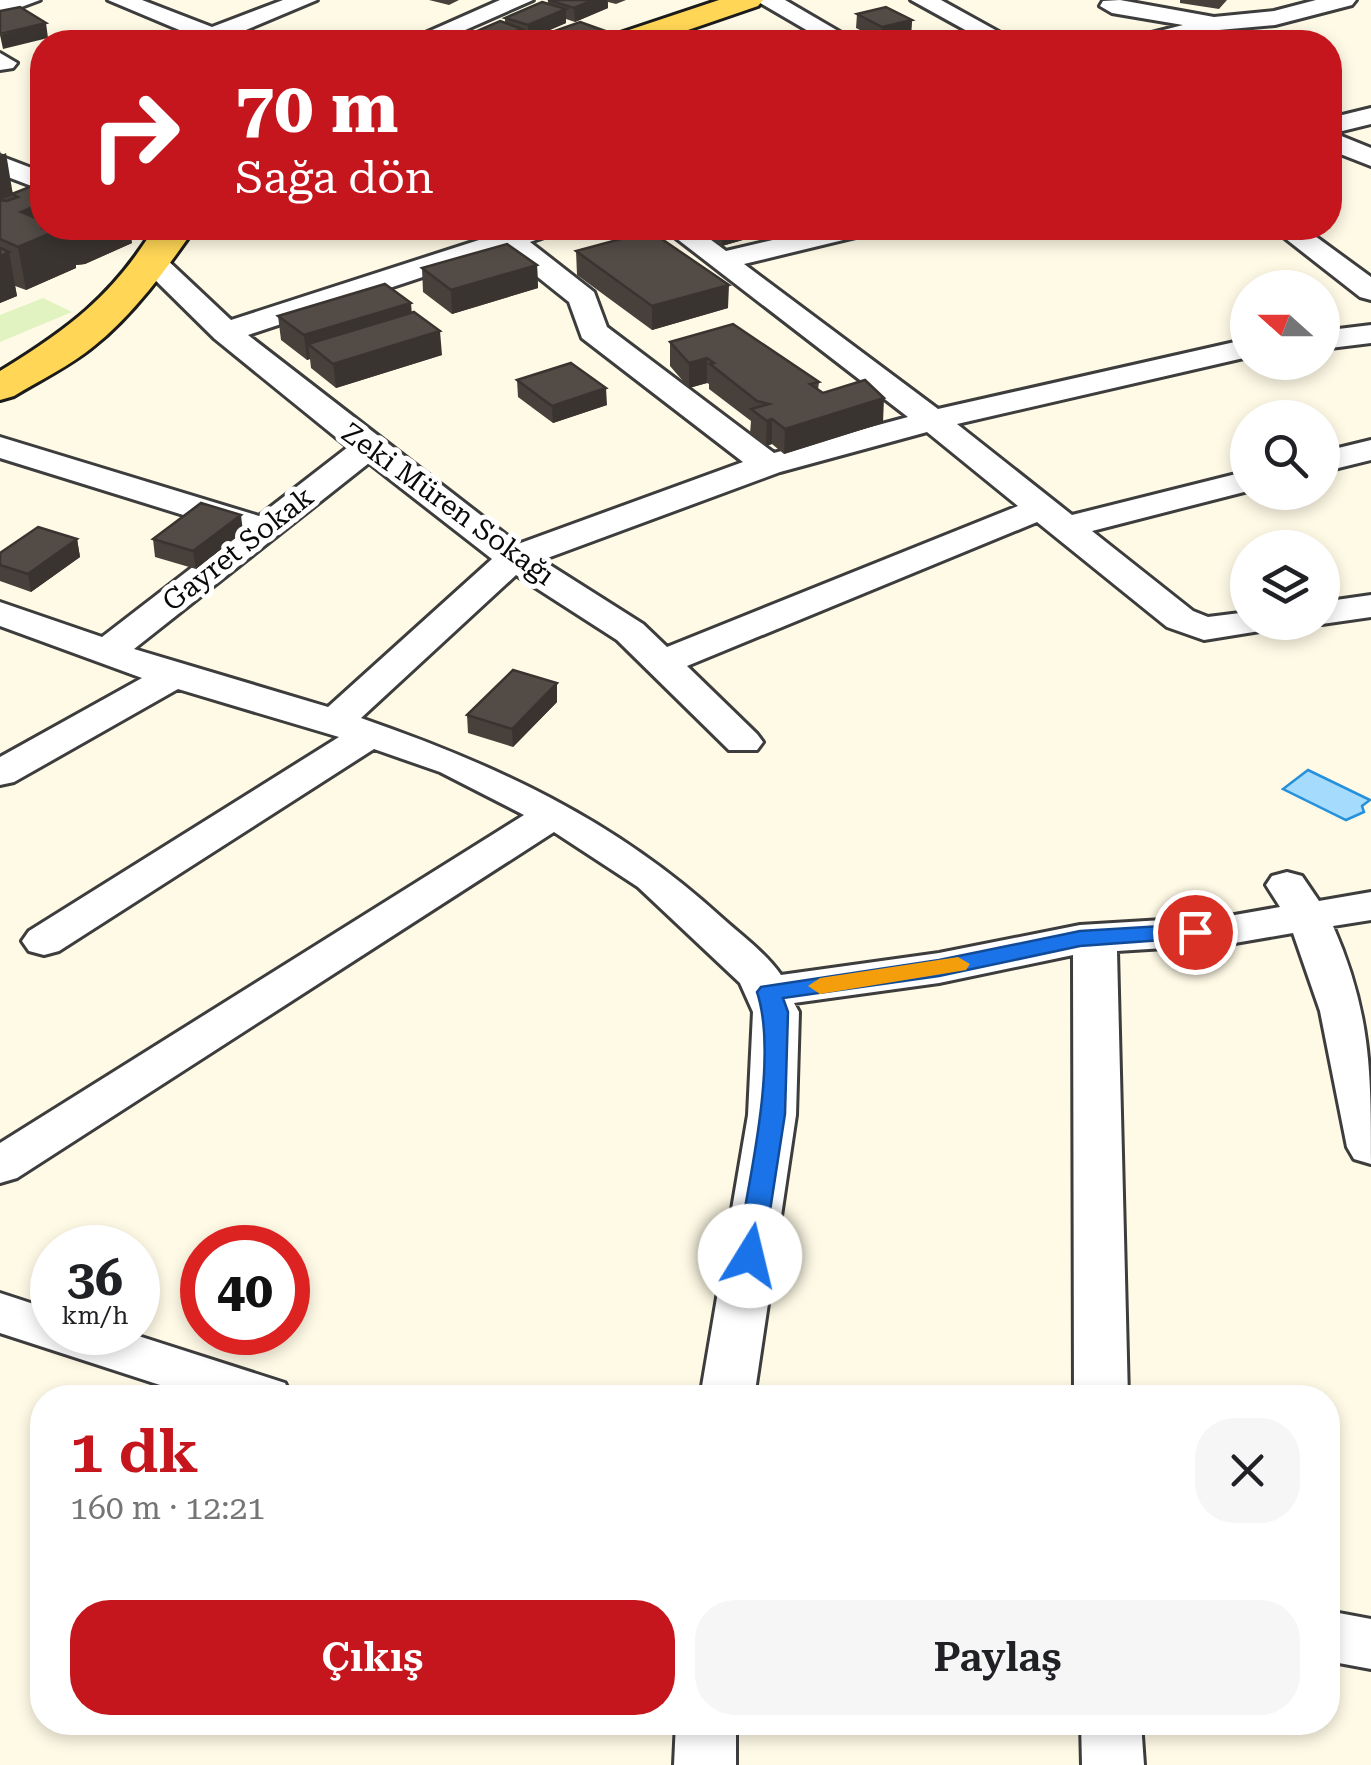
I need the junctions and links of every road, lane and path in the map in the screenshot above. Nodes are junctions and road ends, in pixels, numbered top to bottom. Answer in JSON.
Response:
{"nodes":[{"id":1,"x":28,"y":0,"type":"edge"},
{"id":2,"x":305,"y":0,"type":"edge"},
{"id":3,"x":521,"y":0,"type":"edge"},
{"id":4,"x":748,"y":0,"type":"edge"},
{"id":5,"x":767,"y":0,"type":"edge"},
{"id":6,"x":922,"y":0,"type":"edge"},
{"id":7,"x":1344,"y":0,"type":"edge"},
{"id":8,"x":1352,"y":0,"type":"edge"},
{"id":9,"x":131,"y":1,"type":"edge"},
{"id":10,"x":1102,"y":3,"type":"edge"},
{"id":11,"x":1371,"y":6,"type":"edge"},
{"id":12,"x":0,"y":8,"type":"edge"},
{"id":13,"x":1218,"y":23,"type":"junction"},
{"id":14,"x":202,"y":30,"type":"edge"},
{"id":15,"x":239,"y":30,"type":"edge"},
{"id":16,"x":447,"y":30,"type":"edge"},
{"id":17,"x":660,"y":30,"type":"edge"},
{"id":18,"x":823,"y":30,"type":"edge"},
{"id":19,"x":981,"y":30,"type":"edge"},
{"id":20,"x":1139,"y":30,"type":"edge"},
{"id":21,"x":1193,"y":30,"type":"edge"},
{"id":22,"x":1371,"y":116,"type":"edge"},
{"id":23,"x":1342,"y":123,"type":"edge"},
{"id":24,"x":1342,"y":145,"type":"edge"},
{"id":25,"x":1371,"y":158,"type":"edge"},
{"id":26,"x":0,"y":164,"type":"edge"},
{"id":27,"x":30,"y":177,"type":"edge"},
{"id":28,"x":163,"y":240,"type":"edge"},
{"id":29,"x":167,"y":240,"type":"edge"},
{"id":30,"x":509,"y":240,"type":"joint"},
{"id":31,"x":693,"y":240,"type":"edge"},
{"id":32,"x":809,"y":240,"type":"edge"},
{"id":33,"x":1315,"y":240,"type":"edge"},
{"id":34,"x":722,"y":261,"type":"junction"},
{"id":35,"x":1371,"y":291,"type":"edge"},
{"id":36,"x":226,"y":332,"type":"junction"},
{"id":37,"x":1371,"y":334,"type":"edge"},
{"id":38,"x":1340,"y":338,"type":"edge"},
{"id":39,"x":1230,"y":352,"type":"edge"},
{"id":40,"x":0,"y":388,"type":"edge"},
{"id":41,"x":931,"y":419,"type":"junction"},
{"id":42,"x":0,"y":447,"type":"edge"},
{"id":43,"x":369,"y":447,"type":"junction"},
{"id":44,"x":1371,"y":450,"type":"edge"},
{"id":45,"x":1340,"y":458,"type":"edge"},
{"id":46,"x":768,"y":465,"type":"junction"},
{"id":47,"x":1230,"y":484,"type":"edge"},
{"id":48,"x":1056,"y":518,"type":"junction"},
{"id":49,"x":264,"y":529,"type":"junction"},
{"id":50,"x":514,"y":558,"type":"junction"},
{"id":51,"x":1371,"y":606,"type":"edge"},
{"id":52,"x":1340,"y":610,"type":"edge"},
{"id":53,"x":0,"y":613,"type":"edge"},
{"id":54,"x":1230,"y":625,"type":"edge"},
{"id":55,"x":108,"y":650,"type":"junction"},
{"id":56,"x":664,"y":662,"type":"junction"},
{"id":57,"x":173,"y":676,"type":"junction"},
{"id":58,"x":353,"y":727,"type":"junction"},
{"id":59,"x":743,"y":742,"type":"dead end"},
{"id":60,"x":0,"y":773,"type":"edge"},
{"id":61,"x":554,"y":814,"type":"junction"},
{"id":62,"x":1299,"y":901,"type":"junction"},
{"id":63,"x":1371,"y":906,"type":"edge"},
{"id":64,"x":1095,"y":938,"type":"junction"},
{"id":65,"x":44,"y":941,"type":"dead end"},
{"id":66,"x":769,"y":992,"type":"junction"},
{"id":67,"x":1371,"y":1147,"type":"edge"},
{"id":68,"x":0,"y":1166,"type":"edge"},
{"id":69,"x":0,"y":1313,"type":"edge"},
{"id":70,"x":30,"y":1323,"type":"edge"},
{"id":71,"x":132,"y":1355,"type":"edge"},
{"id":72,"x":226,"y":1385,"type":"edge"},
{"id":73,"x":729,"y":1385,"type":"edge"},
{"id":74,"x":1100,"y":1385,"type":"edge"},
{"id":75,"x":1340,"y":1638,"type":"edge"},
{"id":76,"x":1371,"y":1644,"type":"edge"},
{"id":77,"x":706,"y":1735,"type":"edge"},
{"id":78,"x":1112,"y":1735,"type":"edge"},
{"id":79,"x":705,"y":1765,"type":"edge"},
{"id":80,"x":1113,"y":1765,"type":"edge"}],
"edges":[{"from":1,"to":12,"type":"street"},
{"from":2,"to":15,"type":"street"},
{"from":3,"to":16,"type":"street"},
{"from":4,"to":17,"type":"main road"},
{"from":5,"to":18,"type":"street"},
{"from":6,"to":19,"type":"street"},
{"from":7,"to":13,"type":"street"},
{"from":8,"to":11,"type":"street"},
{"from":9,"to":14,"type":"street"},
{"from":10,"to":13,"type":"street"},
{"from":10,"to":20,"type":"street"},
{"from":13,"to":21,"type":"street"},
{"from":22,"to":23,"type":"street"},
{"from":24,"to":25,"type":"street"},
{"from":26,"to":27,"type":"street"},
{"from":28,"to":40,"type":"main road"},
{"from":29,"to":36,"type":"street","name":"Zeki Müren Sokağı"},
{"from":30,"to":36,"type":"street"},
{"from":30,"to":46,"type":"street"},
{"from":31,"to":34,"type":"street"},
{"from":32,"to":34,"type":"street"},
{"from":33,"to":35,"type":"street"},
{"from":34,"to":41,"type":"street"},
{"from":36,"to":43,"type":"street","name":"Zeki Müren Sokağı"},
{"from":37,"to":38,"type":"street"},
{"from":39,"to":41,"type":"street"},
{"from":41,"to":46,"type":"street"},
{"from":41,"to":48,"type":"street"},
{"from":42,"to":49,"type":"street"},
{"from":43,"to":49,"type":"street","name":"Gayret Sokak"},
{"from":43,"to":50,"type":"street","name":"Zeki Müren Sokağı"},
{"from":44,"to":45,"type":"street"},
{"from":46,"to":50,"type":"street"},
{"from":47,"to":48,"type":"street"},
{"from":48,"to":54,"type":"street"},
{"from":48,"to":56,"type":"street"},
{"from":49,"to":55,"type":"street","name":"Gayret Sokak"},
{"from":50,"to":56,"type":"street","name":"Zeki Müren Sokağı"},
{"from":50,"to":58,"type":"street"},
{"from":51,"to":52,"type":"street"},
{"from":53,"to":55,"type":"street"},
{"from":55,"to":57,"type":"street"},
{"from":56,"to":59,"type":"street","name":"Zeki Müren Sokağı"},
{"from":57,"to":58,"type":"street"},
{"from":57,"to":60,"type":"street"},
{"from":58,"to":61,"type":"street"},
{"from":58,"to":65,"type":"street"},
{"from":61,"to":66,"type":"street"},
{"from":61,"to":68,"type":"street"},
{"from":62,"to":63,"type":"street"},
{"from":62,"to":64,"type":"street"},
{"from":62,"to":67,"type":"street"},
{"from":64,"to":66,"type":"street"},
{"from":64,"to":74,"type":"street"},
{"from":66,"to":73,"type":"street"},
{"from":69,"to":70,"type":"street"},
{"from":71,"to":72,"type":"street"},
{"from":75,"to":76,"type":"street"},
{"from":77,"to":79,"type":"street"},
{"from":78,"to":80,"type":"street"}]}
